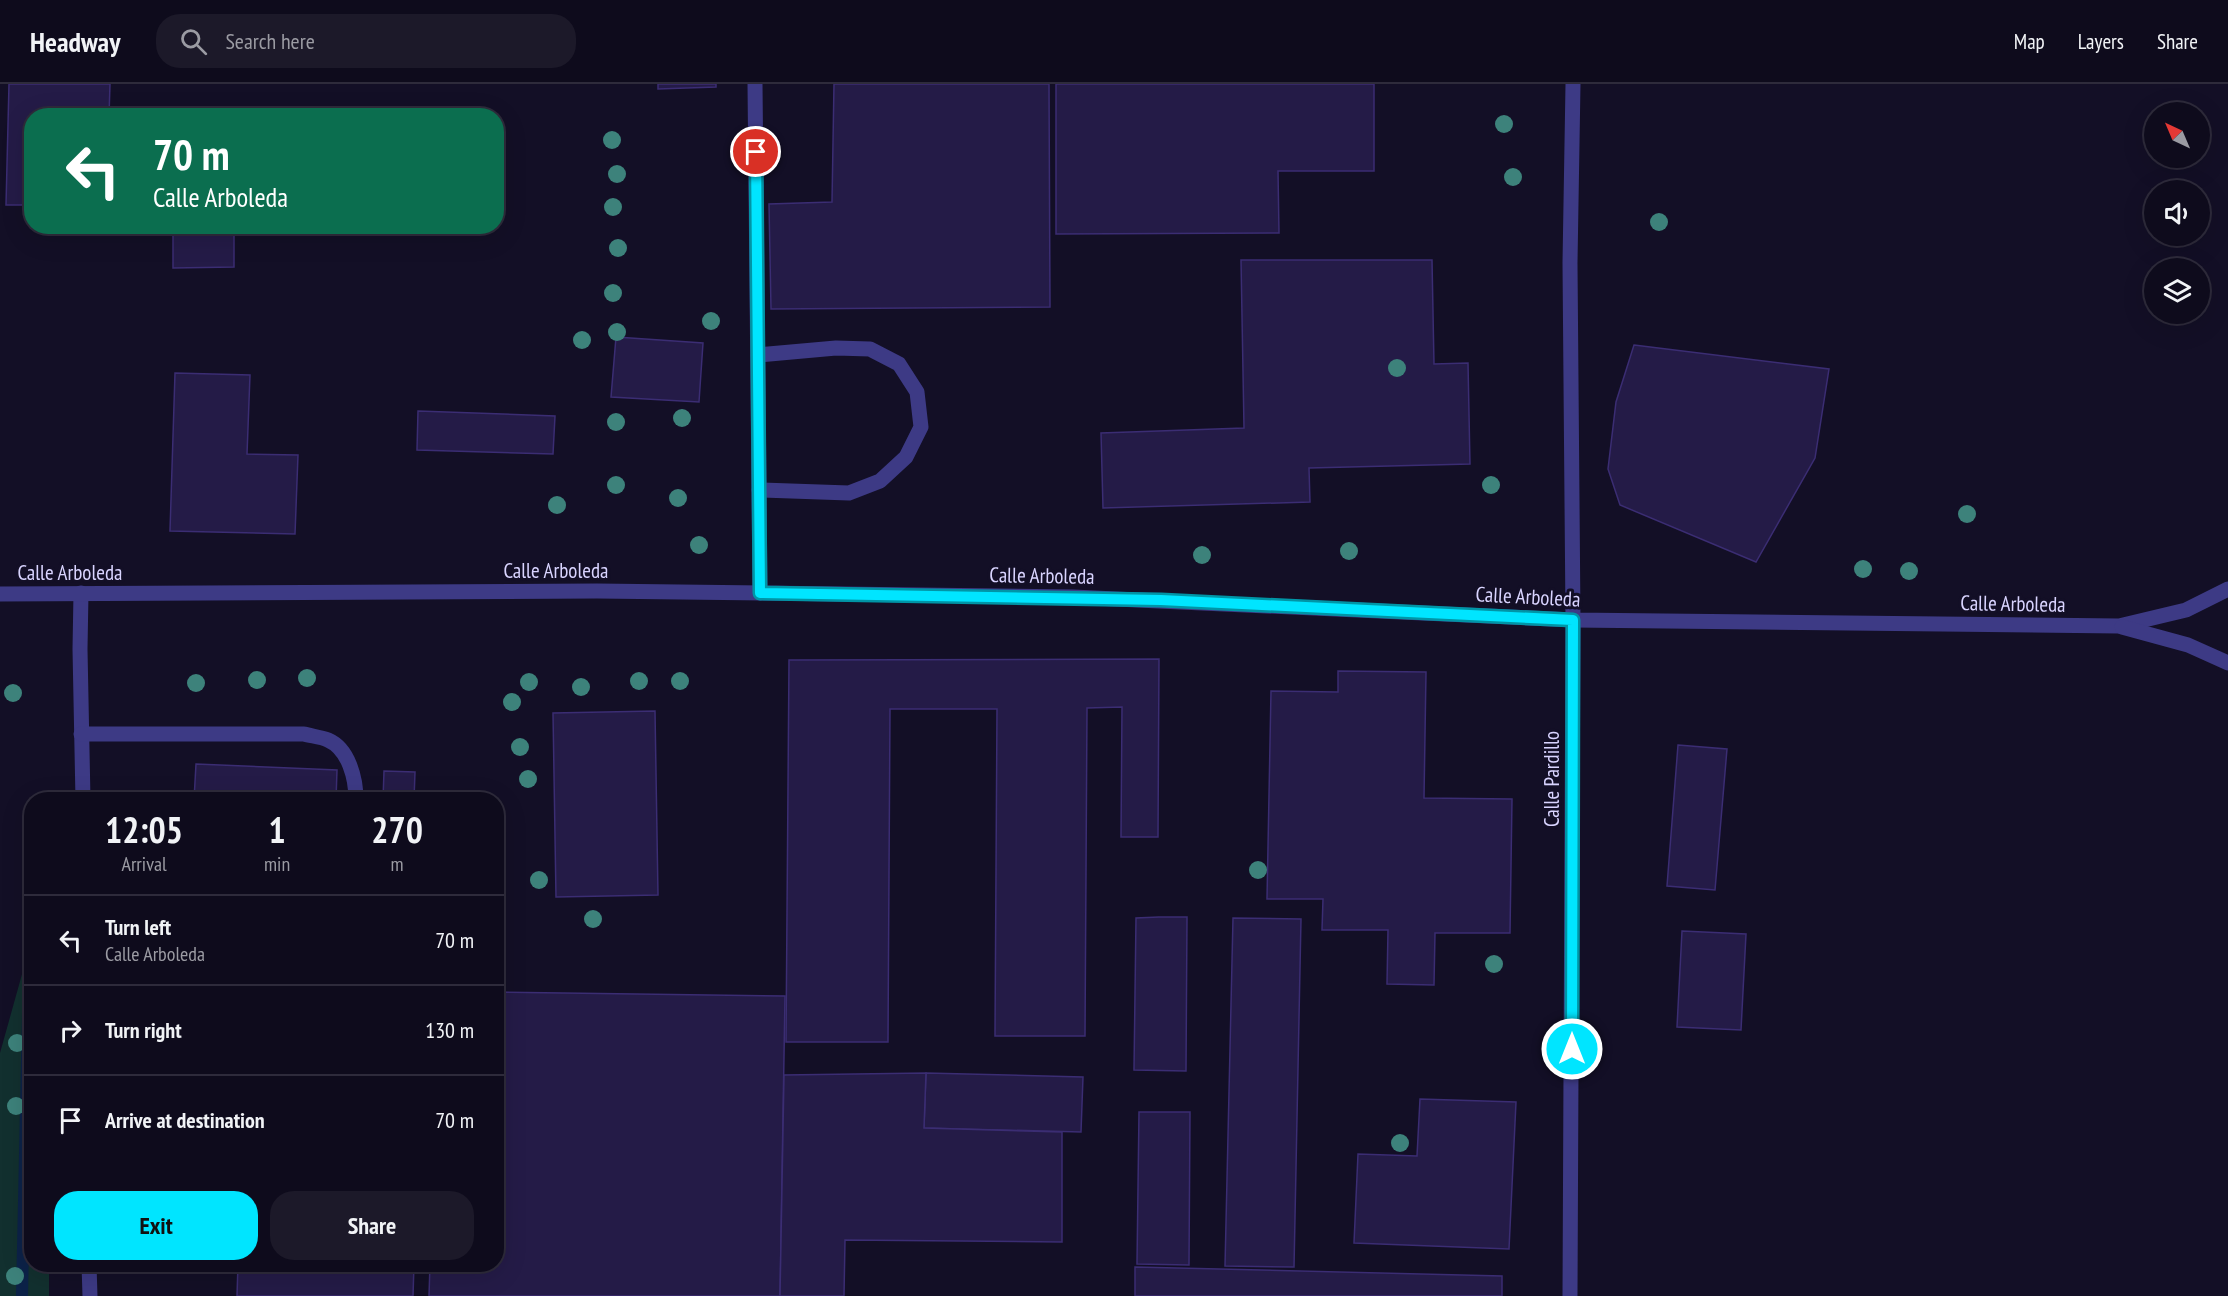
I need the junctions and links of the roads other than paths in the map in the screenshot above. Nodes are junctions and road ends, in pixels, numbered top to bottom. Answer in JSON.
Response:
{"nodes":[{"id":1,"x":755,"y":84,"type":"edge"},
{"id":2,"x":1573,"y":84,"type":"edge"},
{"id":3,"x":758,"y":355,"type":"junction"},
{"id":4,"x":759,"y":490,"type":"junction"},
{"id":5,"x":2228,"y":589,"type":"edge"},
{"id":6,"x":81,"y":593,"type":"junction"},
{"id":7,"x":760,"y":593,"type":"junction"},
{"id":8,"x":0,"y":594,"type":"edge"},
{"id":9,"x":1573,"y":620,"type":"junction"},
{"id":10,"x":2119,"y":626,"type":"junction"},
{"id":11,"x":2228,"y":663,"type":"edge"},
{"id":12,"x":81,"y":734,"type":"junction"},
{"id":13,"x":83,"y":792,"type":"edge"},
{"id":14,"x":356,"y":792,"type":"edge"},
{"id":15,"x":89,"y":1272,"type":"edge"},
{"id":16,"x":90,"y":1296,"type":"edge"},
{"id":17,"x":1570,"y":1296,"type":"edge"}],
"edges":[{"from":1,"to":3,"type":"street"},
{"from":2,"to":9,"type":"street","name":"Calle Pardillo"},
{"from":3,"to":4,"type":"street"},
{"from":3,"to":4,"type":"street"},
{"from":4,"to":7,"type":"street"},
{"from":5,"to":10,"type":"street"},
{"from":6,"to":7,"type":"street","name":"Calle Arboleda"},
{"from":6,"to":8,"type":"street","name":"Calle Arboleda"},
{"from":6,"to":12,"type":"street"},
{"from":7,"to":9,"type":"street","name":"Calle Arboleda"},
{"from":9,"to":10,"type":"street","name":"Calle Arboleda"},
{"from":9,"to":17,"type":"street","name":"Calle Pardillo"},
{"from":10,"to":11,"type":"street"},
{"from":12,"to":13,"type":"street"},
{"from":12,"to":14,"type":"street"},
{"from":15,"to":16,"type":"street"}]}
